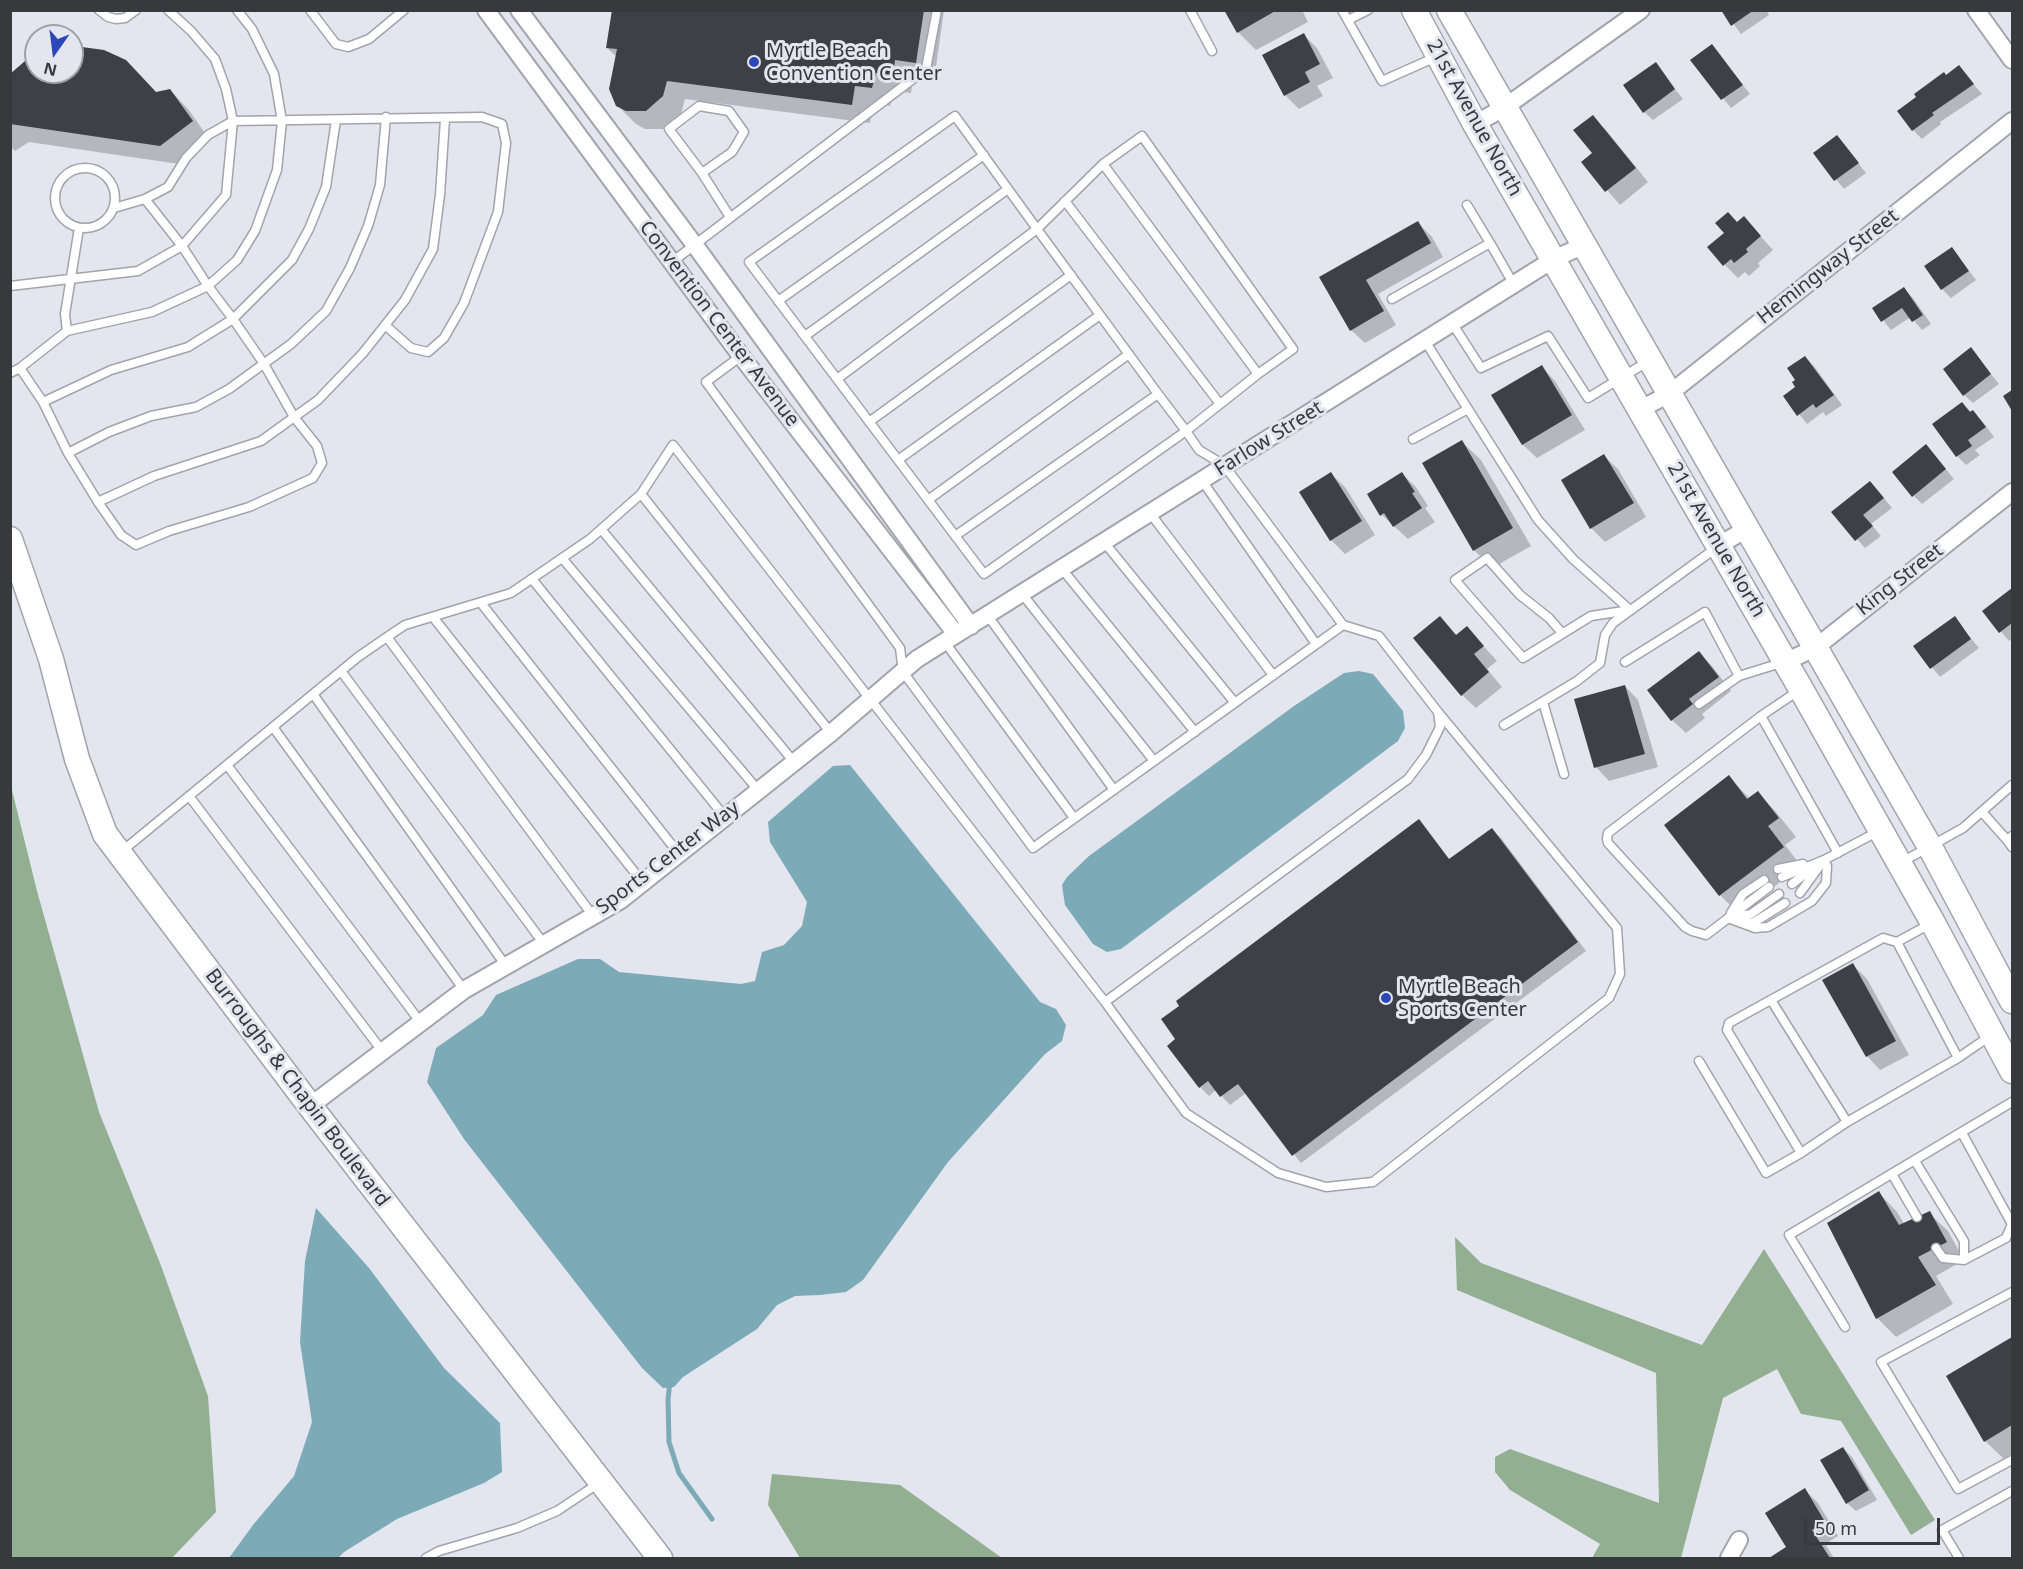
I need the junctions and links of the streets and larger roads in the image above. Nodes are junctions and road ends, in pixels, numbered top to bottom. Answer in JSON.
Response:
{"nodes":[{"id":1,"x":486,"y":10,"type":"edge"},
{"id":2,"x":519,"y":10,"type":"edge"},
{"id":3,"x":1414,"y":10,"type":"edge"},
{"id":4,"x":1449,"y":10,"type":"edge"},
{"id":5,"x":1641,"y":10,"type":"edge"},
{"id":6,"x":1976,"y":10,"type":"edge"},
{"id":7,"x":2013,"y":60,"type":"edge"},
{"id":8,"x":1505,"y":107,"type":"junction"},
{"id":9,"x":2013,"y":121,"type":"edge"},
{"id":10,"x":1475,"y":124,"type":"junction"},
{"id":11,"x":1584,"y":245,"type":"junction"},
{"id":12,"x":1554,"y":259,"type":"junction"},
{"id":13,"x":1669,"y":394,"type":"junction"},
{"id":14,"x":1641,"y":409,"type":"junction"},
{"id":15,"x":2013,"y":492,"type":"edge"},
{"id":16,"x":1747,"y":529,"type":"junction"},
{"id":17,"x":10,"y":539,"type":"edge"},
{"id":18,"x":1719,"y":545,"type":"junction"},
{"id":19,"x":16,"y":565,"type":"edge"},
{"id":20,"x":971,"y":626,"type":"junction"},
{"id":21,"x":950,"y":638,"type":"junction"},
{"id":22,"x":1815,"y":648,"type":"junction"},
{"id":23,"x":1785,"y":662,"type":"junction"},
{"id":24,"x":2013,"y":1001,"type":"edge"},
{"id":25,"x":2013,"y":1071,"type":"edge"},
{"id":26,"x":310,"y":1106,"type":"junction"},
{"id":27,"x":1739,"y":1540,"type":"dead end"},
{"id":28,"x":660,"y":1558,"type":"edge"},
{"id":29,"x":1729,"y":1558,"type":"edge"}],
"edges":[{"from":1,"to":21,"type":"street","name":"Convention Center Avenue"},
{"from":2,"to":20,"type":"street","name":"Convention Center Avenue"},
{"from":3,"to":10,"type":"main road","name":"21st Avenue North"},
{"from":4,"to":8,"type":"main road","name":"21st Avenue North"},
{"from":5,"to":8,"type":"street"},
{"from":6,"to":7,"type":"street"},
{"from":8,"to":10,"type":"street"},
{"from":8,"to":11,"type":"main road","name":"21st Avenue North"},
{"from":9,"to":13,"type":"street","name":"Hemingway Street"},
{"from":10,"to":12,"type":"main road","name":"21st Avenue North"},
{"from":11,"to":12,"type":"street","name":"Farlow Street"},
{"from":11,"to":13,"type":"main road","name":"21st Avenue North"},
{"from":12,"to":14,"type":"main road","name":"21st Avenue North"},
{"from":12,"to":20,"type":"street","name":"Farlow Street"},
{"from":13,"to":14,"type":"street","name":"Hemingway Street"},
{"from":13,"to":16,"type":"main road","name":"21st Avenue North"},
{"from":14,"to":18,"type":"main road","name":"21st Avenue North"},
{"from":15,"to":22,"type":"street","name":"King Street"},
{"from":16,"to":18,"type":"street"},
{"from":16,"to":22,"type":"main road","name":"21st Avenue North"},
{"from":17,"to":19,"type":"main road","name":"Burroughs & Chapin Boulevard"},
{"from":18,"to":23,"type":"main road","name":"21st Avenue North"},
{"from":19,"to":26,"type":"main road","name":"Burroughs & Chapin Boulevard"},
{"from":20,"to":21,"type":"street","name":"Farlow Street"},
{"from":21,"to":26,"type":"street","name":"Sports Center Way"},
{"from":22,"to":23,"type":"street","name":"King Street"},
{"from":22,"to":24,"type":"main road","name":"21st Avenue North"},
{"from":23,"to":25,"type":"main road","name":"21st Avenue North"},
{"from":26,"to":28,"type":"main road","name":"Burroughs & Chapin Boulevard"},
{"from":27,"to":29,"type":"street"}]}
